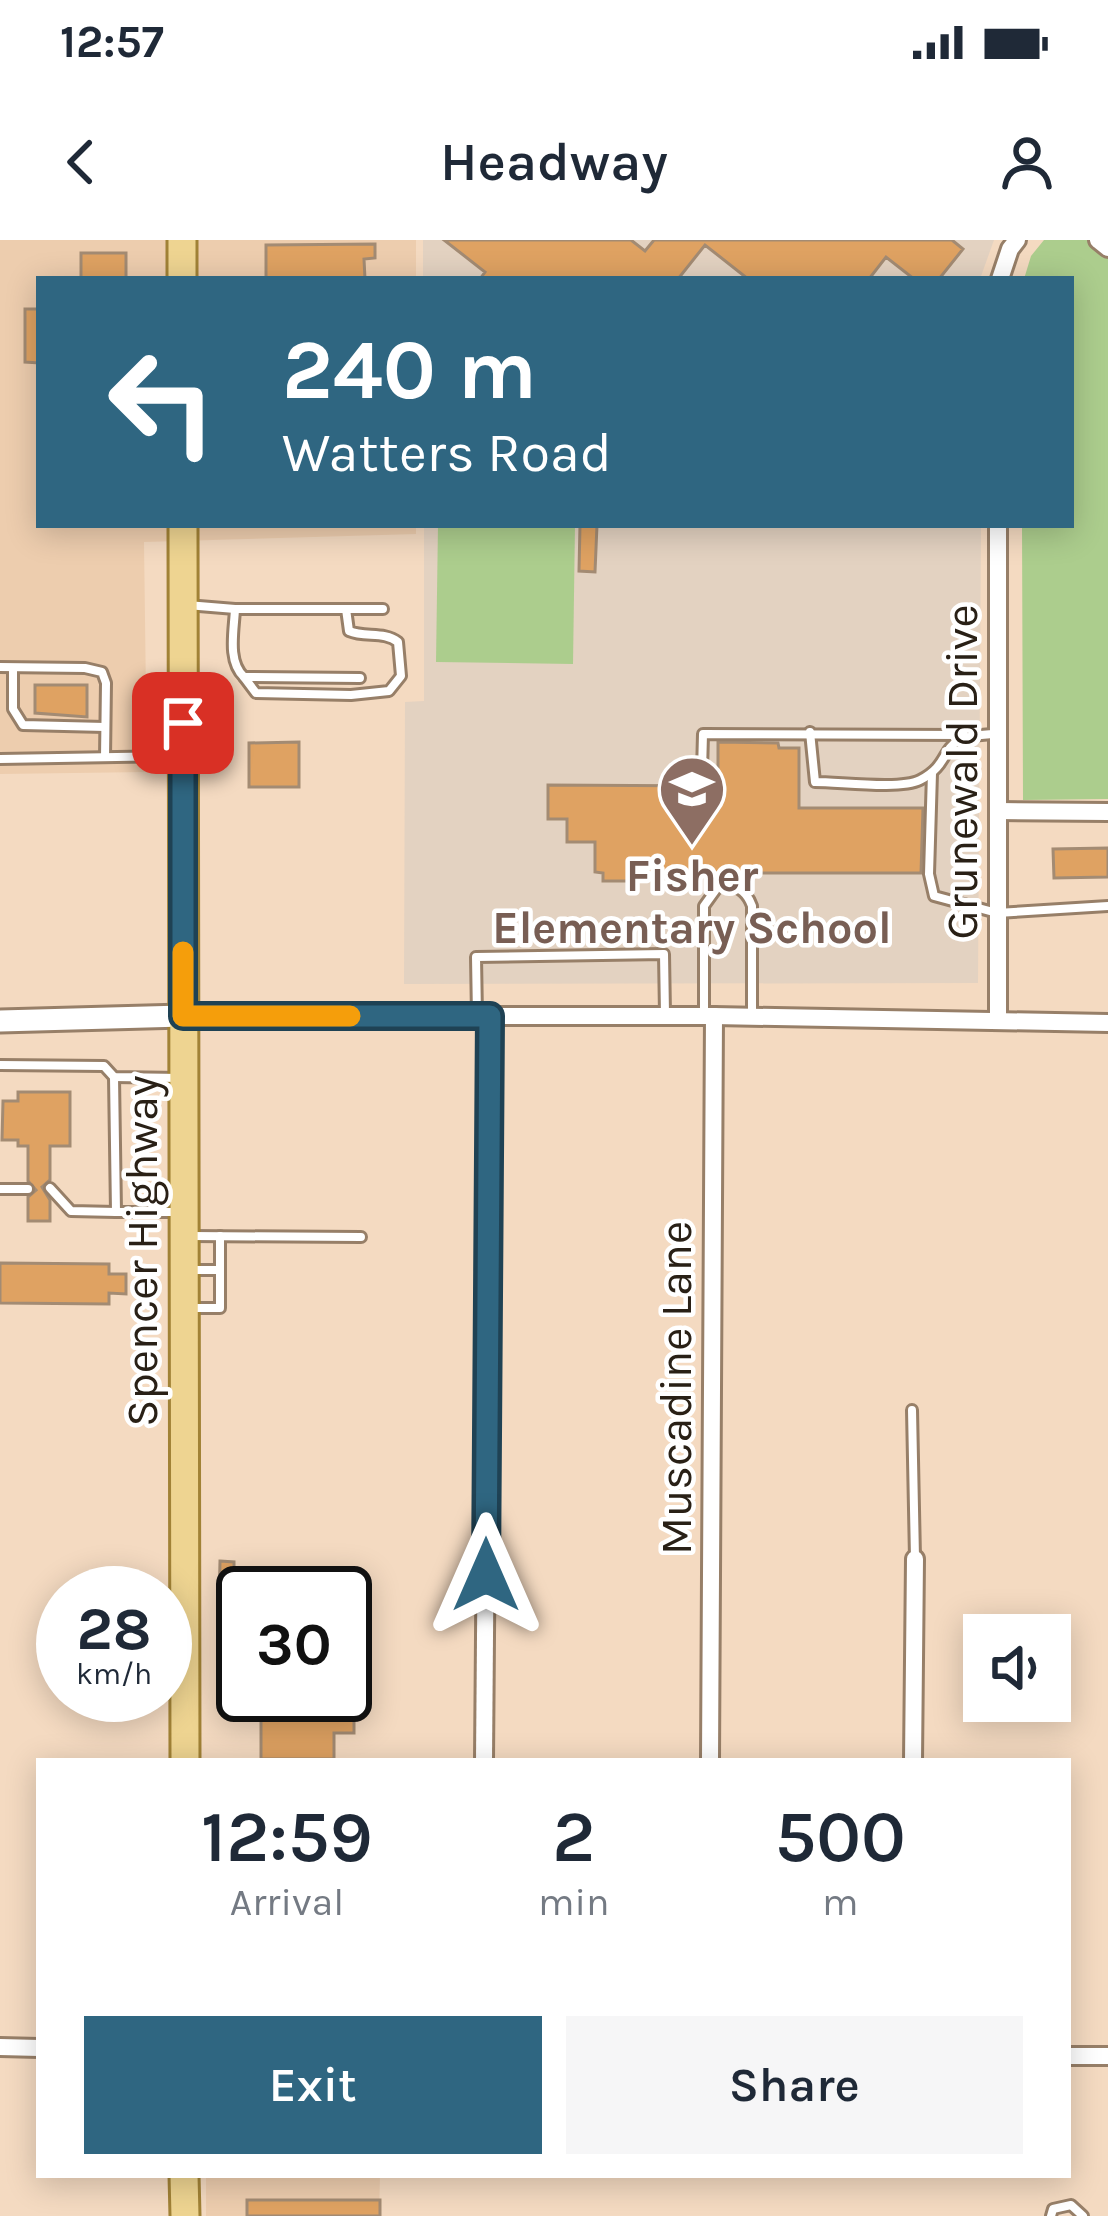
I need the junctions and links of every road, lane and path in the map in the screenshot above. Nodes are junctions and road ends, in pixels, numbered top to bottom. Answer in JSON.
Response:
{"nodes":[{"id":1,"x":182,"y":240,"type":"edge"},
{"id":2,"x":1017,"y":240,"type":"edge"},
{"id":3,"x":1098,"y":240,"type":"edge"},
{"id":4,"x":1108,"y":248,"type":"edge"},
{"id":5,"x":182,"y":276,"type":"edge"},
{"id":6,"x":1001,"y":276,"type":"edge"},
{"id":7,"x":183,"y":528,"type":"edge"},
{"id":8,"x":998,"y":528,"type":"edge"},
{"id":9,"x":183,"y":604,"type":"junction"},
{"id":10,"x":235,"y":609,"type":"junction"},
{"id":11,"x":346,"y":609,"type":"junction"},
{"id":12,"x":383,"y":609,"type":"dead end"},
{"id":13,"x":0,"y":667,"type":"edge"},
{"id":14,"x":13,"y":668,"type":"junction"},
{"id":15,"x":244,"y":677,"type":"junction"},
{"id":16,"x":360,"y":678,"type":"dead end"},
{"id":17,"x":105,"y":727,"type":"junction"},
{"id":18,"x":810,"y":732,"type":"junction"},
{"id":19,"x":998,"y":734,"type":"junction"},
{"id":20,"x":964,"y":735,"type":"junction"},
{"id":21,"x":183,"y":756,"type":"junction"},
{"id":22,"x":105,"y":757,"type":"junction"},
{"id":23,"x":0,"y":759,"type":"edge"},
{"id":24,"x":702,"y":772,"type":"dead end"},
{"id":25,"x":932,"y":773,"type":"junction"},
{"id":26,"x":998,"y":812,"type":"junction"},
{"id":27,"x":1108,"y":812,"type":"edge"},
{"id":28,"x":1108,"y":906,"type":"edge"},
{"id":29,"x":997,"y":913,"type":"junction"},
{"id":30,"x":183,"y":1016,"type":"junction"},
{"id":31,"x":484,"y":1016,"type":"junction"},
{"id":32,"x":665,"y":1016,"type":"junction"},
{"id":33,"x":709,"y":1016,"type":"junction"},
{"id":34,"x":752,"y":1016,"type":"junction"},
{"id":35,"x":998,"y":1020,"type":"junction"},
{"id":36,"x":0,"y":1021,"type":"edge"},
{"id":37,"x":1108,"y":1023,"type":"edge"},
{"id":38,"x":0,"y":1065,"type":"edge"},
{"id":39,"x":114,"y":1077,"type":"junction"},
{"id":40,"x":183,"y":1078,"type":"junction"},
{"id":41,"x":50,"y":1188,"type":"dead end"},
{"id":42,"x":0,"y":1189,"type":"edge"},
{"id":43,"x":28,"y":1189,"type":"dead end"},
{"id":44,"x":116,"y":1212,"type":"junction"},
{"id":45,"x":183,"y":1224,"type":"junction"},
{"id":46,"x":220,"y":1236,"type":"junction"},
{"id":47,"x":362,"y":1237,"type":"dead end"},
{"id":48,"x":184,"y":1270,"type":"junction"},
{"id":49,"x":220,"y":1270,"type":"junction"},
{"id":50,"x":183,"y":1308,"type":"junction"},
{"id":51,"x":912,"y":1411,"type":"dead end"},
{"id":52,"x":915,"y":1559,"type":"joint"},
{"id":53,"x":184,"y":1758,"type":"edge"},
{"id":54,"x":484,"y":1758,"type":"edge"},
{"id":55,"x":710,"y":1758,"type":"edge"},
{"id":56,"x":913,"y":1758,"type":"edge"},
{"id":57,"x":0,"y":2048,"type":"edge"},
{"id":58,"x":36,"y":2048,"type":"edge"},
{"id":59,"x":1071,"y":2056,"type":"edge"},
{"id":60,"x":1108,"y":2056,"type":"edge"},
{"id":61,"x":184,"y":2178,"type":"edge"},
{"id":62,"x":185,"y":2216,"type":"edge"},
{"id":63,"x":1051,"y":2216,"type":"edge"},
{"id":64,"x":1083,"y":2216,"type":"edge"}],
"edges":[{"from":1,"to":5,"type":"main road"},
{"from":2,"to":6,"type":"street"},
{"from":3,"to":4,"type":"street"},
{"from":7,"to":9,"type":"main road","name":"Spencer Highway"},
{"from":8,"to":19,"type":"street","name":"Grunewald Drive"},
{"from":9,"to":10,"type":"lane"},
{"from":9,"to":21,"type":"main road","name":"Spencer Highway"},
{"from":10,"to":11,"type":"lane"},
{"from":10,"to":15,"type":"lane"},
{"from":11,"to":12,"type":"lane"},
{"from":11,"to":15,"type":"lane"},
{"from":13,"to":14,"type":"lane"},
{"from":14,"to":17,"type":"lane"},
{"from":14,"to":17,"type":"lane"},
{"from":15,"to":16,"type":"lane"},
{"from":17,"to":22,"type":"lane"},
{"from":18,"to":20,"type":"lane"},
{"from":18,"to":24,"type":"lane"},
{"from":18,"to":25,"type":"lane"},
{"from":19,"to":20,"type":"lane"},
{"from":19,"to":26,"type":"street","name":"Grunewald Drive"},
{"from":20,"to":25,"type":"lane"},
{"from":21,"to":22,"type":"lane"},
{"from":21,"to":30,"type":"main road","name":"Spencer Highway"},
{"from":22,"to":23,"type":"lane"},
{"from":25,"to":29,"type":"lane"},
{"from":26,"to":27,"type":"street"},
{"from":26,"to":29,"type":"street","name":"Grunewald Drive"},
{"from":28,"to":29,"type":"lane"},
{"from":29,"to":35,"type":"street","name":"Grunewald Drive"},
{"from":30,"to":31,"type":"street"},
{"from":30,"to":36,"type":"street"},
{"from":30,"to":40,"type":"main road","name":"Spencer Highway"},
{"from":31,"to":32,"type":"street"},
{"from":31,"to":32,"type":"lane"},
{"from":31,"to":54,"type":"street"},
{"from":32,"to":33,"type":"street"},
{"from":33,"to":34,"type":"street"},
{"from":33,"to":34,"type":"lane"},
{"from":33,"to":55,"type":"street","name":"Muscadine Lane"},
{"from":34,"to":35,"type":"street"},
{"from":35,"to":37,"type":"street"},
{"from":38,"to":39,"type":"lane"},
{"from":39,"to":40,"type":"lane"},
{"from":39,"to":44,"type":"lane"},
{"from":40,"to":45,"type":"main road","name":"Spencer Highway"},
{"from":41,"to":44,"type":"lane"},
{"from":42,"to":43,"type":"lane"},
{"from":44,"to":45,"type":"lane"},
{"from":45,"to":46,"type":"lane"},
{"from":45,"to":48,"type":"main road","name":"Spencer Highway"},
{"from":46,"to":47,"type":"lane"},
{"from":46,"to":49,"type":"lane"},
{"from":48,"to":49,"type":"lane"},
{"from":48,"to":50,"type":"main road","name":"Spencer Highway"},
{"from":49,"to":50,"type":"lane"},
{"from":50,"to":53,"type":"main road","name":"Spencer Highway"},
{"from":51,"to":52,"type":"lane"},
{"from":52,"to":56,"type":"street"},
{"from":57,"to":58,"type":"street"},
{"from":59,"to":60,"type":"street"},
{"from":61,"to":62,"type":"main road"},
{"from":63,"to":64,"type":"lane"}]}
